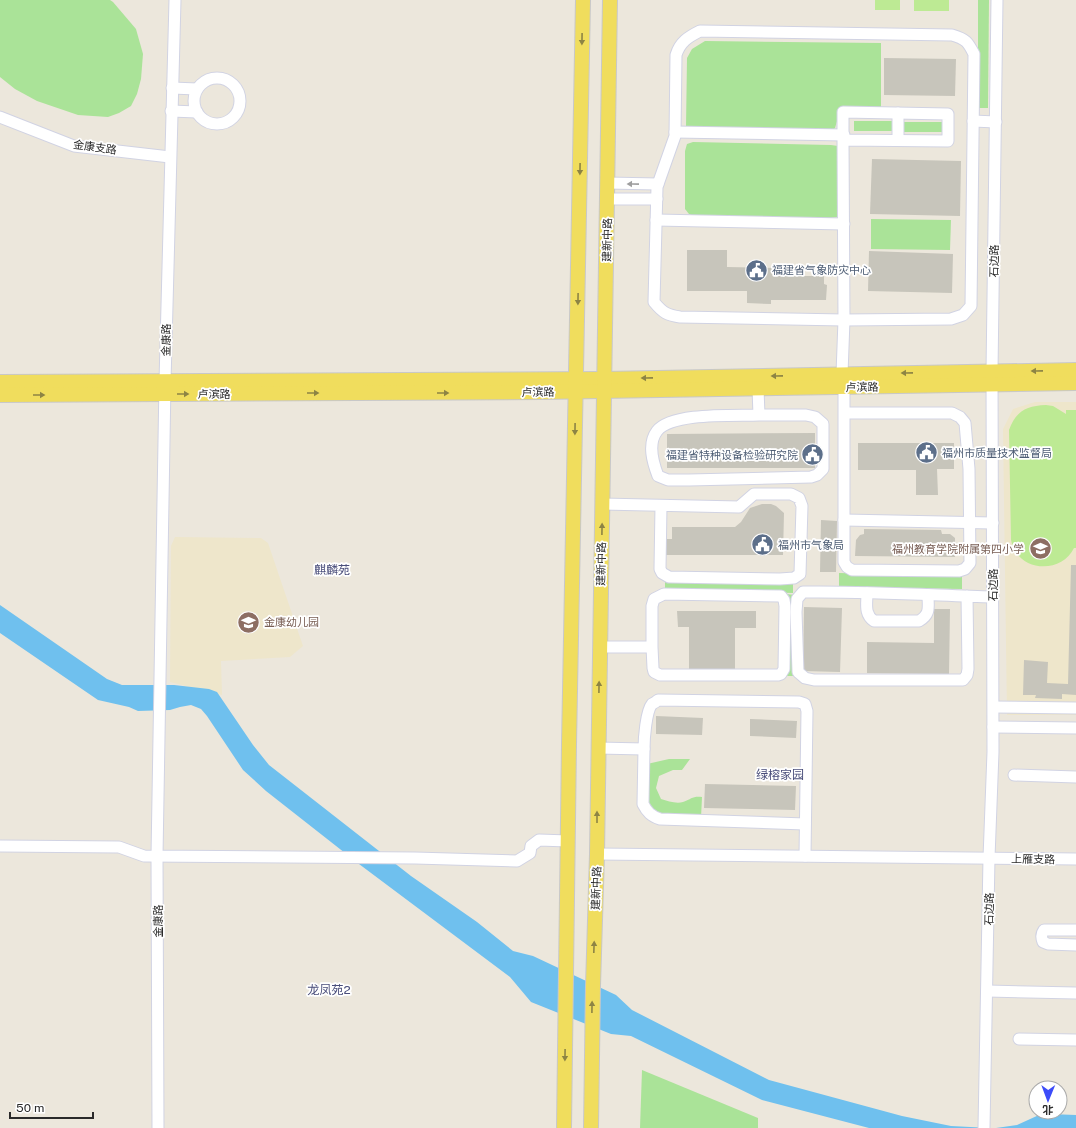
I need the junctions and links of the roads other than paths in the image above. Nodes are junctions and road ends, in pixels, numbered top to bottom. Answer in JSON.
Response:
{"nodes":[{"id":1,"x":175,"y":0,"type":"edge"},
{"id":2,"x":583,"y":0,"type":"edge"},
{"id":3,"x":610,"y":0,"type":"edge"},
{"id":4,"x":997,"y":0,"type":"edge"},
{"id":5,"x":172,"y":88,"type":"junction"},
{"id":6,"x":197,"y":89,"type":"junction"},
{"id":7,"x":171,"y":111,"type":"junction"},
{"id":8,"x":196,"y":112,"type":"junction"},
{"id":9,"x":898,"y":113,"type":"junction"},
{"id":10,"x":0,"y":117,"type":"edge"},
{"id":11,"x":973,"y":121,"type":"junction"},
{"id":12,"x":996,"y":122,"type":"junction"},
{"id":13,"x":675,"y":132,"type":"junction"},
{"id":14,"x":844,"y":137,"type":"junction"},
{"id":15,"x":898,"y":140,"type":"junction"},
{"id":16,"x":170,"y":157,"type":"junction"},
{"id":17,"x":608,"y":183,"type":"junction"},
{"id":18,"x":658,"y":184,"type":"junction"},
{"id":19,"x":607,"y":199,"type":"junction"},
{"id":20,"x":657,"y":199,"type":"junction"},
{"id":21,"x":656,"y":220,"type":"junction"},
{"id":22,"x":844,"y":224,"type":"junction"},
{"id":23,"x":844,"y":320,"type":"junction"},
{"id":24,"x":1076,"y":370,"type":"edge"},
{"id":25,"x":992,"y":378,"type":"junction"},
{"id":26,"x":843,"y":381,"type":"junction"},
{"id":27,"x":0,"y":382,"type":"edge"},
{"id":28,"x":1076,"y":383,"type":"edge"},
{"id":29,"x":576,"y":385,"type":"junction"},
{"id":30,"x":604,"y":385,"type":"junction"},
{"id":31,"x":165,"y":388,"type":"junction"},
{"id":32,"x":758,"y":388,"type":"junction"},
{"id":33,"x":0,"y":395,"type":"edge"},
{"id":34,"x":844,"y":413,"type":"junction"},
{"id":35,"x":759,"y":415,"type":"junction"},
{"id":36,"x":602,"y":504,"type":"junction"},
{"id":37,"x":661,"y":506,"type":"junction"},
{"id":38,"x":844,"y":520,"type":"junction"},
{"id":39,"x":969,"y":522,"type":"junction"},
{"id":40,"x":993,"y":523,"type":"junction"},
{"id":41,"x":867,"y":593,"type":"junction"},
{"id":42,"x":928,"y":595,"type":"junction"},
{"id":43,"x":967,"y":596,"type":"junction"},
{"id":44,"x":993,"y":597,"type":"junction"},
{"id":45,"x":600,"y":647,"type":"junction"},
{"id":46,"x":652,"y":647,"type":"junction"},
{"id":47,"x":994,"y":707,"type":"junction"},
{"id":48,"x":1076,"y":708,"type":"edge"},
{"id":49,"x":994,"y":727,"type":"junction"},
{"id":50,"x":1076,"y":728,"type":"edge"},
{"id":51,"x":598,"y":748,"type":"junction"},
{"id":52,"x":644,"y":749,"type":"junction"},
{"id":53,"x":1014,"y":775,"type":"dead end"},
{"id":54,"x":1076,"y":778,"type":"edge"},
{"id":55,"x":805,"y":824,"type":"junction"},
{"id":56,"x":568,"y":841,"type":"junction"},
{"id":57,"x":0,"y":846,"type":"edge"},
{"id":58,"x":597,"y":854,"type":"junction"},
{"id":59,"x":157,"y":856,"type":"junction"},
{"id":60,"x":805,"y":856,"type":"junction"},
{"id":61,"x":989,"y":858,"type":"junction"},
{"id":62,"x":1076,"y":859,"type":"edge"},
{"id":63,"x":1076,"y":930,"type":"edge"},
{"id":64,"x":1076,"y":945,"type":"edge"},
{"id":65,"x":987,"y":991,"type":"junction"},
{"id":66,"x":1076,"y":993,"type":"edge"},
{"id":67,"x":1019,"y":1039,"type":"dead end"},
{"id":68,"x":1076,"y":1040,"type":"edge"},
{"id":69,"x":984,"y":1125,"type":"edge"},
{"id":70,"x":158,"y":1128,"type":"edge"},
{"id":71,"x":564,"y":1128,"type":"edge"},
{"id":72,"x":590,"y":1128,"type":"edge"}],
"edges":[{"from":1,"to":5,"type":"street","name":"金康路"},
{"from":2,"to":29,"type":"main road","one_way":true},
{"from":3,"to":17,"type":"main road","name":"建新中路"},
{"from":4,"to":12,"type":"street","name":"石边路"},
{"from":5,"to":6,"type":"street"},
{"from":5,"to":7,"type":"street","name":"金康路"},
{"from":6,"to":8,"type":"street"},
{"from":6,"to":8,"type":"street"},
{"from":7,"to":8,"type":"street"},
{"from":7,"to":16,"type":"street","name":"金康路"},
{"from":9,"to":14,"type":"street"},
{"from":9,"to":15,"type":"street"},
{"from":9,"to":15,"type":"street"},
{"from":10,"to":16,"type":"street","name":"金康支路"},
{"from":11,"to":12,"type":"street"},
{"from":11,"to":13,"type":"street"},
{"from":11,"to":23,"type":"street"},
{"from":12,"to":25,"type":"street","name":"石边路"},
{"from":13,"to":14,"type":"street"},
{"from":13,"to":18,"type":"street"},
{"from":14,"to":15,"type":"street"},
{"from":14,"to":22,"type":"street"},
{"from":16,"to":31,"type":"street","name":"金康路"},
{"from":18,"to":17,"type":"street","one_way":true},
{"from":17,"to":19,"type":"main road","name":"建新中路"},
{"from":18,"to":20,"type":"street"},
{"from":19,"to":20,"type":"street"},
{"from":19,"to":30,"type":"main road","name":"建新中路"},
{"from":20,"to":21,"type":"street"},
{"from":21,"to":22,"type":"street"},
{"from":21,"to":23,"type":"street"},
{"from":22,"to":23,"type":"street"},
{"from":23,"to":26,"type":"street"},
{"from":24,"to":25,"type":"main road","one_way":true},
{"from":25,"to":26,"type":"main road","name":"卢滨路"},
{"from":25,"to":28,"type":"main road","name":"卢滨路"},
{"from":25,"to":40,"type":"street","name":"石边路"},
{"from":26,"to":30,"type":"main road","one_way":true},
{"from":26,"to":32,"type":"main road","name":"卢滨路"},
{"from":26,"to":34,"type":"street"},
{"from":27,"to":31,"type":"main road"},
{"from":29,"to":30,"type":"main road","name":"卢滨路"},
{"from":29,"to":31,"type":"main road","name":"卢滨路"},
{"from":29,"to":56,"type":"main road","one_way":true},
{"from":30,"to":32,"type":"main road","name":"卢滨路"},
{"from":30,"to":36,"type":"main road","name":"建新中路"},
{"from":33,"to":31,"type":"main road","name":"卢滨路","one_way":true},
{"from":31,"to":59,"type":"street","name":"金康路"},
{"from":32,"to":35,"type":"street"},
{"from":34,"to":38,"type":"street"},
{"from":34,"to":39,"type":"street"},
{"from":35,"to":35,"type":"street"},
{"from":36,"to":37,"type":"street"},
{"from":45,"to":36,"type":"main road","name":"建新中路","one_way":true},
{"from":37,"to":37,"type":"street"},
{"from":38,"to":39,"type":"street"},
{"from":38,"to":39,"type":"street"},
{"from":39,"to":40,"type":"street"},
{"from":40,"to":44,"type":"street","name":"石边路"},
{"from":41,"to":42,"type":"street"},
{"from":41,"to":42,"type":"street"},
{"from":41,"to":43,"type":"street"},
{"from":42,"to":43,"type":"street"},
{"from":43,"to":44,"type":"street"},
{"from":44,"to":47,"type":"street","name":"石边路"},
{"from":45,"to":46,"type":"street"},
{"from":51,"to":45,"type":"main road","name":"建新中路","one_way":true},
{"from":46,"to":46,"type":"street"},
{"from":47,"to":48,"type":"street"},
{"from":47,"to":49,"type":"street","name":"石边路"},
{"from":49,"to":50,"type":"street"},
{"from":49,"to":61,"type":"street","name":"石边路"},
{"from":51,"to":52,"type":"street"},
{"from":58,"to":51,"type":"main road","name":"建新中路","one_way":true},
{"from":52,"to":55,"type":"street"},
{"from":52,"to":55,"type":"street"},
{"from":53,"to":54,"type":"street"},
{"from":55,"to":60,"type":"street"},
{"from":56,"to":59,"type":"street"},
{"from":56,"to":71,"type":"main road","one_way":true},
{"from":57,"to":59,"type":"street"},
{"from":58,"to":60,"type":"street","name":"上雁支路"},
{"from":72,"to":58,"type":"main road","name":"建新中路","one_way":true},
{"from":59,"to":70,"type":"street","name":"金康路"},
{"from":60,"to":61,"type":"street","name":"上雁支路"},
{"from":61,"to":62,"type":"street","name":"上雁支路"},
{"from":61,"to":65,"type":"street","name":"石边路"},
{"from":63,"to":64,"type":"street"},
{"from":65,"to":66,"type":"street"},
{"from":65,"to":69,"type":"street","name":"石边路"},
{"from":67,"to":68,"type":"street"}]}
